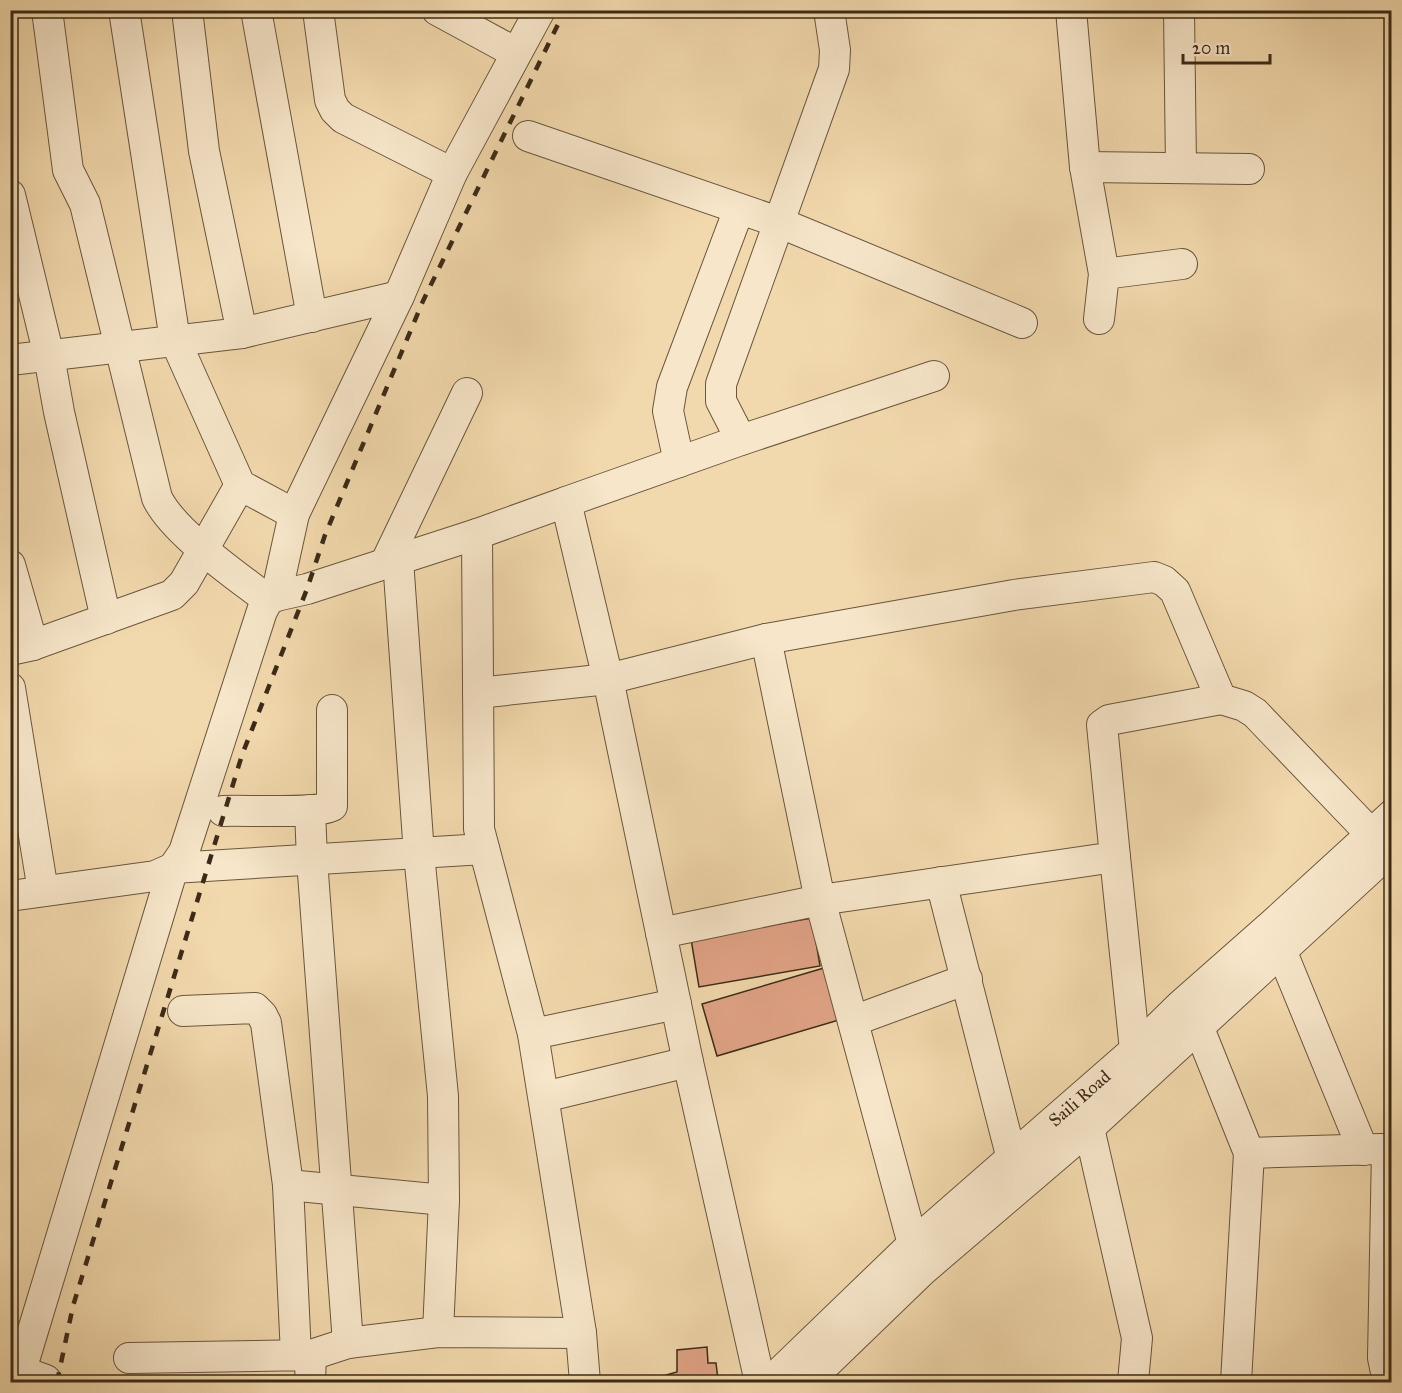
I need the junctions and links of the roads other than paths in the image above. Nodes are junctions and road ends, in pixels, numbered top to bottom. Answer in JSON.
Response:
{"nodes":[{"id":1,"x":47,"y":10,"type":"edge"},
{"id":2,"x":124,"y":10,"type":"edge"},
{"id":3,"x":187,"y":10,"type":"edge"},
{"id":4,"x":256,"y":10,"type":"edge"},
{"id":5,"x":318,"y":10,"type":"edge"},
{"id":6,"x":436,"y":10,"type":"edge"},
{"id":7,"x":540,"y":10,"type":"edge"},
{"id":8,"x":829,"y":10,"type":"edge"},
{"id":9,"x":1071,"y":10,"type":"edge"},
{"id":10,"x":1179,"y":10,"type":"edge"},
{"id":11,"x":516,"y":53,"type":"junction"},
{"id":12,"x":528,"y":136,"type":"dead end"},
{"id":13,"x":1085,"y":167,"type":"junction"},
{"id":14,"x":1181,"y":168,"type":"junction"},
{"id":15,"x":1249,"y":169,"type":"dead end"},
{"id":16,"x":452,"y":172,"type":"junction"},
{"id":17,"x":10,"y":195,"type":"edge"},
{"id":18,"x":739,"y":209,"type":"junction"},
{"id":19,"x":778,"y":222,"type":"junction"},
{"id":20,"x":1182,"y":264,"type":"dead end"},
{"id":21,"x":1104,"y":274,"type":"junction"},
{"id":22,"x":399,"y":297,"type":"junction"},
{"id":23,"x":312,"y":317,"type":"junction"},
{"id":24,"x":1099,"y":319,"type":"dead end"},
{"id":25,"x":1022,"y":323,"type":"dead end"},
{"id":26,"x":242,"y":333,"type":"junction"},
{"id":27,"x":175,"y":340,"type":"junction"},
{"id":28,"x":121,"y":347,"type":"junction"},
{"id":29,"x":49,"y":356,"type":"junction"},
{"id":30,"x":10,"y":360,"type":"edge"},
{"id":31,"x":934,"y":376,"type":"dead end"},
{"id":32,"x":466,"y":393,"type":"dead end"},
{"id":33,"x":741,"y":440,"type":"junction"},
{"id":34,"x":679,"y":462,"type":"junction"},
{"id":35,"x":240,"y":485,"type":"junction"},
{"id":36,"x":566,"y":502,"type":"junction"},
{"id":37,"x":294,"y":514,"type":"junction"},
{"id":38,"x":477,"y":534,"type":"junction"},
{"id":39,"x":203,"y":549,"type":"junction"},
{"id":40,"x":392,"y":562,"type":"junction"},
{"id":41,"x":10,"y":565,"type":"edge"},
{"id":42,"x":272,"y":598,"type":"junction"},
{"id":43,"x":106,"y":619,"type":"junction"},
{"id":44,"x":766,"y":639,"type":"junction"},
{"id":45,"x":22,"y":648,"type":"edge"},
{"id":46,"x":608,"y":679,"type":"junction"},
{"id":47,"x":10,"y":688,"type":"edge"},
{"id":48,"x":478,"y":693,"type":"junction"},
{"id":49,"x":1221,"y":699,"type":"junction"},
{"id":50,"x":332,"y":710,"type":"dead end"},
{"id":51,"x":310,"y":810,"type":"junction"},
{"id":52,"x":223,"y":811,"type":"dead end"},
{"id":53,"x":1385,"y":833,"type":"edge"},
{"id":54,"x":484,"y":849,"type":"junction"},
{"id":55,"x":419,"y":854,"type":"junction"},
{"id":56,"x":1115,"y":857,"type":"junction"},
{"id":57,"x":312,"y":860,"type":"junction"},
{"id":58,"x":173,"y":868,"type":"junction"},
{"id":59,"x":941,"y":882,"type":"junction"},
{"id":60,"x":43,"y":891,"type":"junction"},
{"id":61,"x":10,"y":896,"type":"edge"},
{"id":62,"x":820,"y":900,"type":"junction"},
{"id":63,"x":661,"y":933,"type":"junction"},
{"id":64,"x":1281,"y":950,"type":"junction"},
{"id":65,"x":967,"y":979,"type":"junction"},
{"id":66,"x":676,"y":1004,"type":"junction"},
{"id":67,"x":183,"y":1011,"type":"dead end"},
{"id":68,"x":1190,"y":1015,"type":"junction"},
{"id":69,"x":854,"y":1021,"type":"junction"},
{"id":70,"x":533,"y":1034,"type":"junction"},
{"id":71,"x":1134,"y":1050,"type":"junction"},
{"id":72,"x":688,"y":1062,"type":"junction"},
{"id":73,"x":544,"y":1097,"type":"junction"},
{"id":74,"x":1089,"y":1128,"type":"junction"},
{"id":75,"x":1380,"y":1149,"type":"edge"},
{"id":76,"x":1249,"y":1153,"type":"junction"},
{"id":77,"x":1012,"y":1158,"type":"junction"},
{"id":78,"x":288,"y":1185,"type":"junction"},
{"id":79,"x":338,"y":1191,"type":"junction"},
{"id":80,"x":444,"y":1200,"type":"junction"},
{"id":81,"x":913,"y":1244,"type":"junction"},
{"id":82,"x":438,"y":1332,"type":"junction"},
{"id":83,"x":581,"y":1333,"type":"junction"},
{"id":84,"x":348,"y":1343,"type":"junction"},
{"id":85,"x":129,"y":1358,"type":"dead end"},
{"id":86,"x":306,"y":1364,"type":"edge"},
{"id":87,"x":12,"y":1368,"type":"edge"},
{"id":88,"x":231,"y":1369,"type":"edge"},
{"id":89,"x":46,"y":1383,"type":"edge"},
{"id":90,"x":585,"y":1383,"type":"edge"},
{"id":91,"x":760,"y":1383,"type":"edge"},
{"id":92,"x":770,"y":1383,"type":"edge"},
{"id":93,"x":807,"y":1383,"type":"edge"},
{"id":94,"x":1133,"y":1383,"type":"edge"},
{"id":95,"x":1236,"y":1383,"type":"edge"},
{"id":96,"x":1388,"y":1383,"type":"edge"}],
"edges":[{"from":1,"to":28,"type":"street"},
{"from":2,"to":27,"type":"street"},
{"from":3,"to":26,"type":"street"},
{"from":4,"to":23,"type":"street"},
{"from":5,"to":16,"type":"street"},
{"from":6,"to":11,"type":"street"},
{"from":7,"to":11,"type":"street"},
{"from":8,"to":19,"type":"street"},
{"from":9,"to":13,"type":"street"},
{"from":10,"to":14,"type":"street"},
{"from":11,"to":16,"type":"street"},
{"from":12,"to":18,"type":"street"},
{"from":13,"to":14,"type":"street"},
{"from":13,"to":21,"type":"street"},
{"from":14,"to":15,"type":"street"},
{"from":16,"to":22,"type":"street"},
{"from":17,"to":29,"type":"street"},
{"from":18,"to":19,"type":"street"},
{"from":18,"to":34,"type":"street"},
{"from":19,"to":25,"type":"street"},
{"from":19,"to":33,"type":"street"},
{"from":20,"to":21,"type":"street"},
{"from":21,"to":24,"type":"street"},
{"from":22,"to":23,"type":"street"},
{"from":22,"to":37,"type":"street"},
{"from":23,"to":26,"type":"street"},
{"from":26,"to":27,"type":"street"},
{"from":27,"to":28,"type":"street"},
{"from":27,"to":35,"type":"street"},
{"from":28,"to":29,"type":"street"},
{"from":28,"to":39,"type":"street"},
{"from":29,"to":30,"type":"street"},
{"from":29,"to":43,"type":"street"},
{"from":31,"to":33,"type":"street"},
{"from":32,"to":40,"type":"street"},
{"from":33,"to":34,"type":"street"},
{"from":34,"to":36,"type":"street"},
{"from":35,"to":37,"type":"street"},
{"from":35,"to":39,"type":"street"},
{"from":36,"to":38,"type":"street"},
{"from":36,"to":46,"type":"street"},
{"from":37,"to":42,"type":"street"},
{"from":38,"to":40,"type":"street"},
{"from":38,"to":48,"type":"street"},
{"from":39,"to":42,"type":"street"},
{"from":39,"to":43,"type":"street"},
{"from":40,"to":42,"type":"street"},
{"from":40,"to":55,"type":"street"},
{"from":41,"to":45,"type":"street"},
{"from":42,"to":58,"type":"street"},
{"from":43,"to":45,"type":"street"},
{"from":44,"to":46,"type":"street"},
{"from":44,"to":49,"type":"street"},
{"from":44,"to":62,"type":"street"},
{"from":46,"to":48,"type":"street"},
{"from":46,"to":63,"type":"street"},
{"from":47,"to":60,"type":"street"},
{"from":48,"to":54,"type":"street"},
{"from":49,"to":53,"type":"street"},
{"from":49,"to":56,"type":"street"},
{"from":50,"to":51,"type":"street"},
{"from":51,"to":52,"type":"street"},
{"from":51,"to":57,"type":"street"},
{"from":53,"to":64,"type":"street"},
{"from":53,"to":68,"type":"street","name":"Saili Road"},
{"from":54,"to":55,"type":"street"},
{"from":54,"to":70,"type":"street"},
{"from":55,"to":57,"type":"street"},
{"from":55,"to":80,"type":"street"},
{"from":56,"to":59,"type":"street"},
{"from":56,"to":71,"type":"street"},
{"from":57,"to":58,"type":"street"},
{"from":57,"to":79,"type":"street"},
{"from":58,"to":60,"type":"street"},
{"from":58,"to":87,"type":"street"},
{"from":59,"to":62,"type":"street"},
{"from":59,"to":65,"type":"street"},
{"from":60,"to":61,"type":"street"},
{"from":62,"to":63,"type":"street"},
{"from":62,"to":69,"type":"street"},
{"from":63,"to":66,"type":"street"},
{"from":64,"to":68,"type":"street"},
{"from":64,"to":75,"type":"street"},
{"from":65,"to":69,"type":"street"},
{"from":65,"to":77,"type":"street"},
{"from":66,"to":70,"type":"street"},
{"from":66,"to":72,"type":"street"},
{"from":67,"to":78,"type":"street"},
{"from":68,"to":71,"type":"street","name":"Saili Road"},
{"from":68,"to":74,"type":"street"},
{"from":68,"to":76,"type":"street"},
{"from":69,"to":81,"type":"street"},
{"from":70,"to":73,"type":"street"},
{"from":71,"to":77,"type":"street","name":"Saili Road"},
{"from":72,"to":73,"type":"street"},
{"from":72,"to":91,"type":"street"},
{"from":73,"to":83,"type":"street"},
{"from":74,"to":93,"type":"street"},
{"from":74,"to":94,"type":"street"},
{"from":75,"to":76,"type":"street"},
{"from":75,"to":96,"type":"street"},
{"from":76,"to":95,"type":"street"},
{"from":77,"to":81,"type":"street","name":"Saili Road"},
{"from":78,"to":79,"type":"street"},
{"from":78,"to":86,"type":"street"},
{"from":79,"to":80,"type":"street"},
{"from":79,"to":84,"type":"street"},
{"from":80,"to":82,"type":"street"},
{"from":81,"to":92,"type":"street","name":"Saili Road"},
{"from":82,"to":83,"type":"street"},
{"from":82,"to":84,"type":"street"},
{"from":83,"to":90,"type":"street"},
{"from":84,"to":86,"type":"street"},
{"from":85,"to":88,"type":"street"},
{"from":86,"to":88,"type":"street"},
{"from":87,"to":89,"type":"street"}]}
